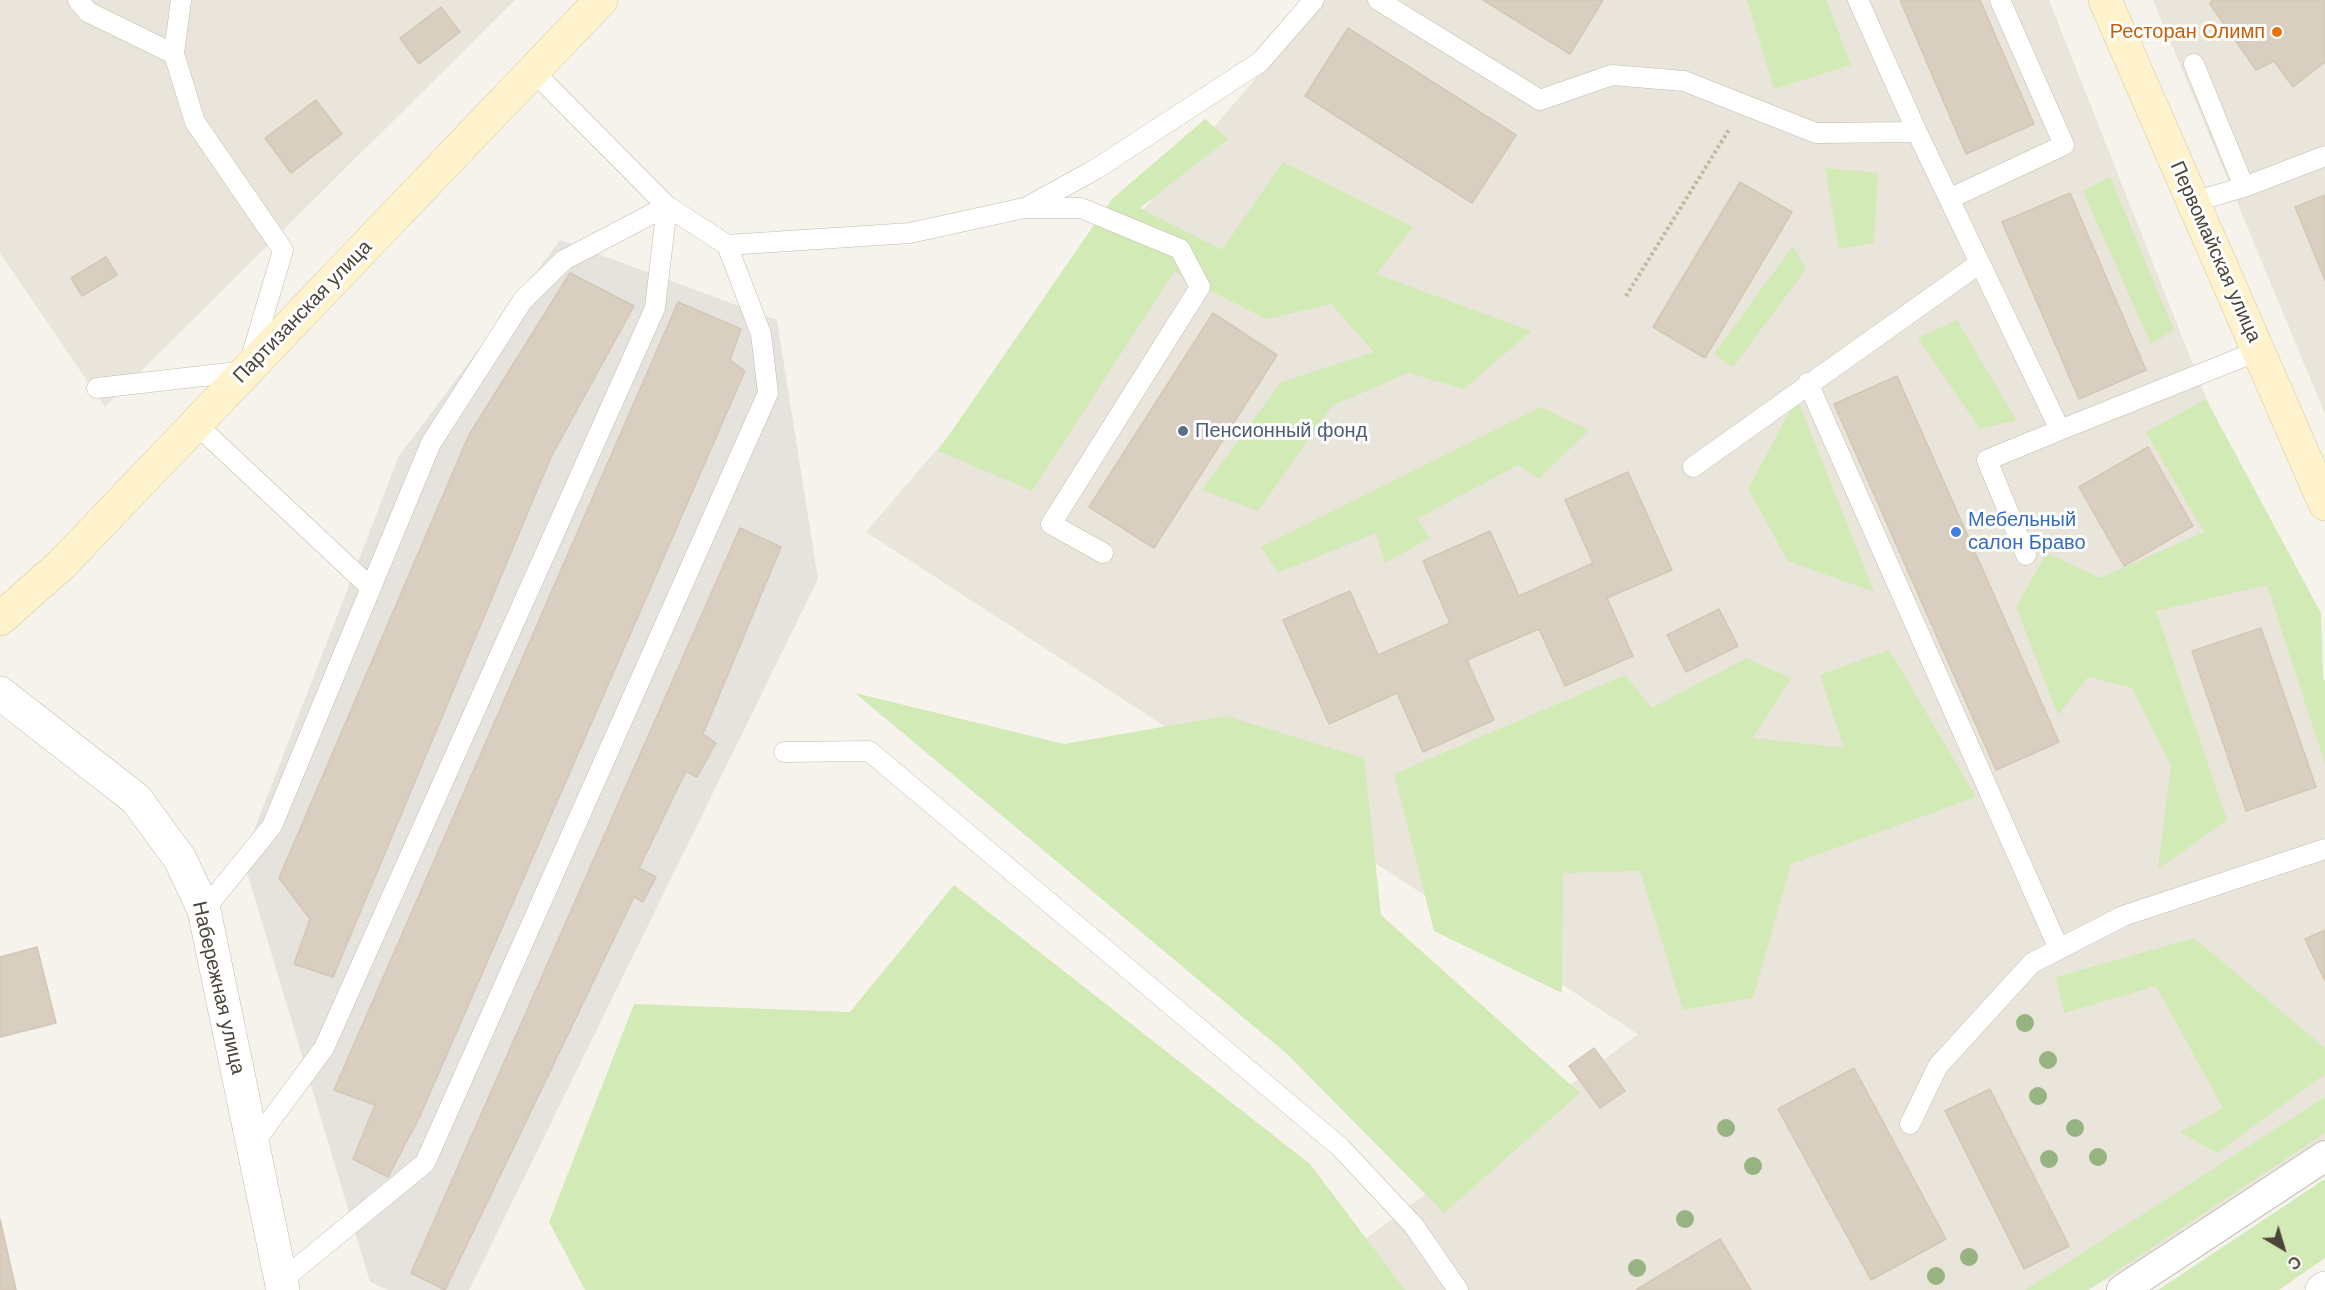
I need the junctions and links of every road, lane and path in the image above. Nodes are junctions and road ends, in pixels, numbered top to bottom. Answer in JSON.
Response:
{"nodes":[{"id":1,"x":78,"y":0,"type":"edge"},
{"id":2,"x":181,"y":0,"type":"edge"},
{"id":3,"x":601,"y":0,"type":"edge"},
{"id":4,"x":1314,"y":0,"type":"edge"},
{"id":5,"x":1378,"y":0,"type":"edge"},
{"id":6,"x":1858,"y":0,"type":"edge"},
{"id":7,"x":2000,"y":0,"type":"edge"},
{"id":8,"x":2105,"y":0,"type":"edge"},
{"id":9,"x":174,"y":54,"type":"junction"},
{"id":10,"x":2194,"y":64,"type":"dead end"},
{"id":11,"x":533,"y":71,"type":"junction"},
{"id":12,"x":1744,"y":105,"type":"junction"},
{"id":13,"x":1917,"y":132,"type":"junction"},
{"id":14,"x":2325,"y":156,"type":"edge"},
{"id":15,"x":2244,"y":187,"type":"junction"},
{"id":16,"x":1949,"y":199,"type":"junction"},
{"id":17,"x":2193,"y":202,"type":"junction"},
{"id":18,"x":668,"y":206,"type":"junction"},
{"id":19,"x":1024,"y":208,"type":"junction"},
{"id":20,"x":727,"y":245,"type":"junction"},
{"id":21,"x":1980,"y":262,"type":"junction"},
{"id":22,"x":1626,"y":296,"type":"dead end"},
{"id":23,"x":2258,"y":351,"type":"junction"},
{"id":24,"x":247,"y":371,"type":"junction"},
{"id":25,"x":1808,"y":383,"type":"junction"},
{"id":26,"x":97,"y":388,"type":"dead end"},
{"id":27,"x":196,"y":424,"type":"junction"},
{"id":28,"x":2060,"y":430,"type":"junction"},
{"id":29,"x":1693,"y":467,"type":"dead end"},
{"id":30,"x":2325,"y":504,"type":"edge"},
{"id":31,"x":1103,"y":553,"type":"dead end"},
{"id":32,"x":2026,"y":555,"type":"dead end"},
{"id":33,"x":371,"y":588,"type":"junction"},
{"id":34,"x":0,"y":619,"type":"edge"},
{"id":35,"x":0,"y":693,"type":"edge"},
{"id":36,"x":783,"y":752,"type":"dead end"},
{"id":37,"x":2325,"y":849,"type":"edge"},
{"id":38,"x":204,"y":910,"type":"junction"},
{"id":39,"x":2059,"y":949,"type":"junction"},
{"id":40,"x":1910,"y":1124,"type":"dead end"},
{"id":41,"x":254,"y":1144,"type":"junction"},
{"id":42,"x":2325,"y":1156,"type":"edge"},
{"id":43,"x":282,"y":1286,"type":"edge"},
{"id":44,"x":1458,"y":1290,"type":"edge"},
{"id":45,"x":2122,"y":1290,"type":"edge"}],
"edges":[{"from":1,"to":9,"type":"lane"},
{"from":2,"to":9,"type":"lane"},
{"from":3,"to":11,"type":"main road","name":"Партизанская улица"},
{"from":4,"to":19,"type":"lane"},
{"from":5,"to":12,"type":"lane"},
{"from":6,"to":13,"type":"lane"},
{"from":7,"to":16,"type":"lane"},
{"from":8,"to":17,"type":"main road","name":"Первомайская улица"},
{"from":9,"to":24,"type":"lane"},
{"from":10,"to":15,"type":"lane"},
{"from":11,"to":18,"type":"lane"},
{"from":11,"to":24,"type":"main road","name":"Партизанская улица"},
{"from":12,"to":13,"type":"lane"},
{"from":12,"to":22,"type":"path"},
{"from":13,"to":16,"type":"lane"},
{"from":14,"to":15,"type":"lane"},
{"from":15,"to":17,"type":"lane"},
{"from":16,"to":21,"type":"lane"},
{"from":17,"to":23,"type":"main road","name":"Первомайская улица"},
{"from":18,"to":20,"type":"lane"},
{"from":18,"to":33,"type":"lane"},
{"from":18,"to":41,"type":"lane"},
{"from":19,"to":20,"type":"lane"},
{"from":19,"to":31,"type":"lane"},
{"from":20,"to":43,"type":"lane"},
{"from":21,"to":25,"type":"lane"},
{"from":21,"to":28,"type":"lane"},
{"from":23,"to":28,"type":"lane"},
{"from":23,"to":30,"type":"main road","name":"Первомайская улица"},
{"from":24,"to":26,"type":"lane"},
{"from":24,"to":27,"type":"main road","name":"Партизанская улица"},
{"from":25,"to":29,"type":"lane"},
{"from":25,"to":39,"type":"lane"},
{"from":27,"to":33,"type":"lane"},
{"from":27,"to":34,"type":"main road","name":"Партизанская улица"},
{"from":28,"to":32,"type":"lane"},
{"from":33,"to":38,"type":"lane"},
{"from":35,"to":38,"type":"street","name":"Набережная улица"},
{"from":36,"to":44,"type":"lane"},
{"from":37,"to":39,"type":"lane"},
{"from":38,"to":41,"type":"street","name":"Набережная улица"},
{"from":39,"to":40,"type":"lane"},
{"from":41,"to":43,"type":"street","name":"Набережная улица"},
{"from":42,"to":45,"type":"street"}]}
